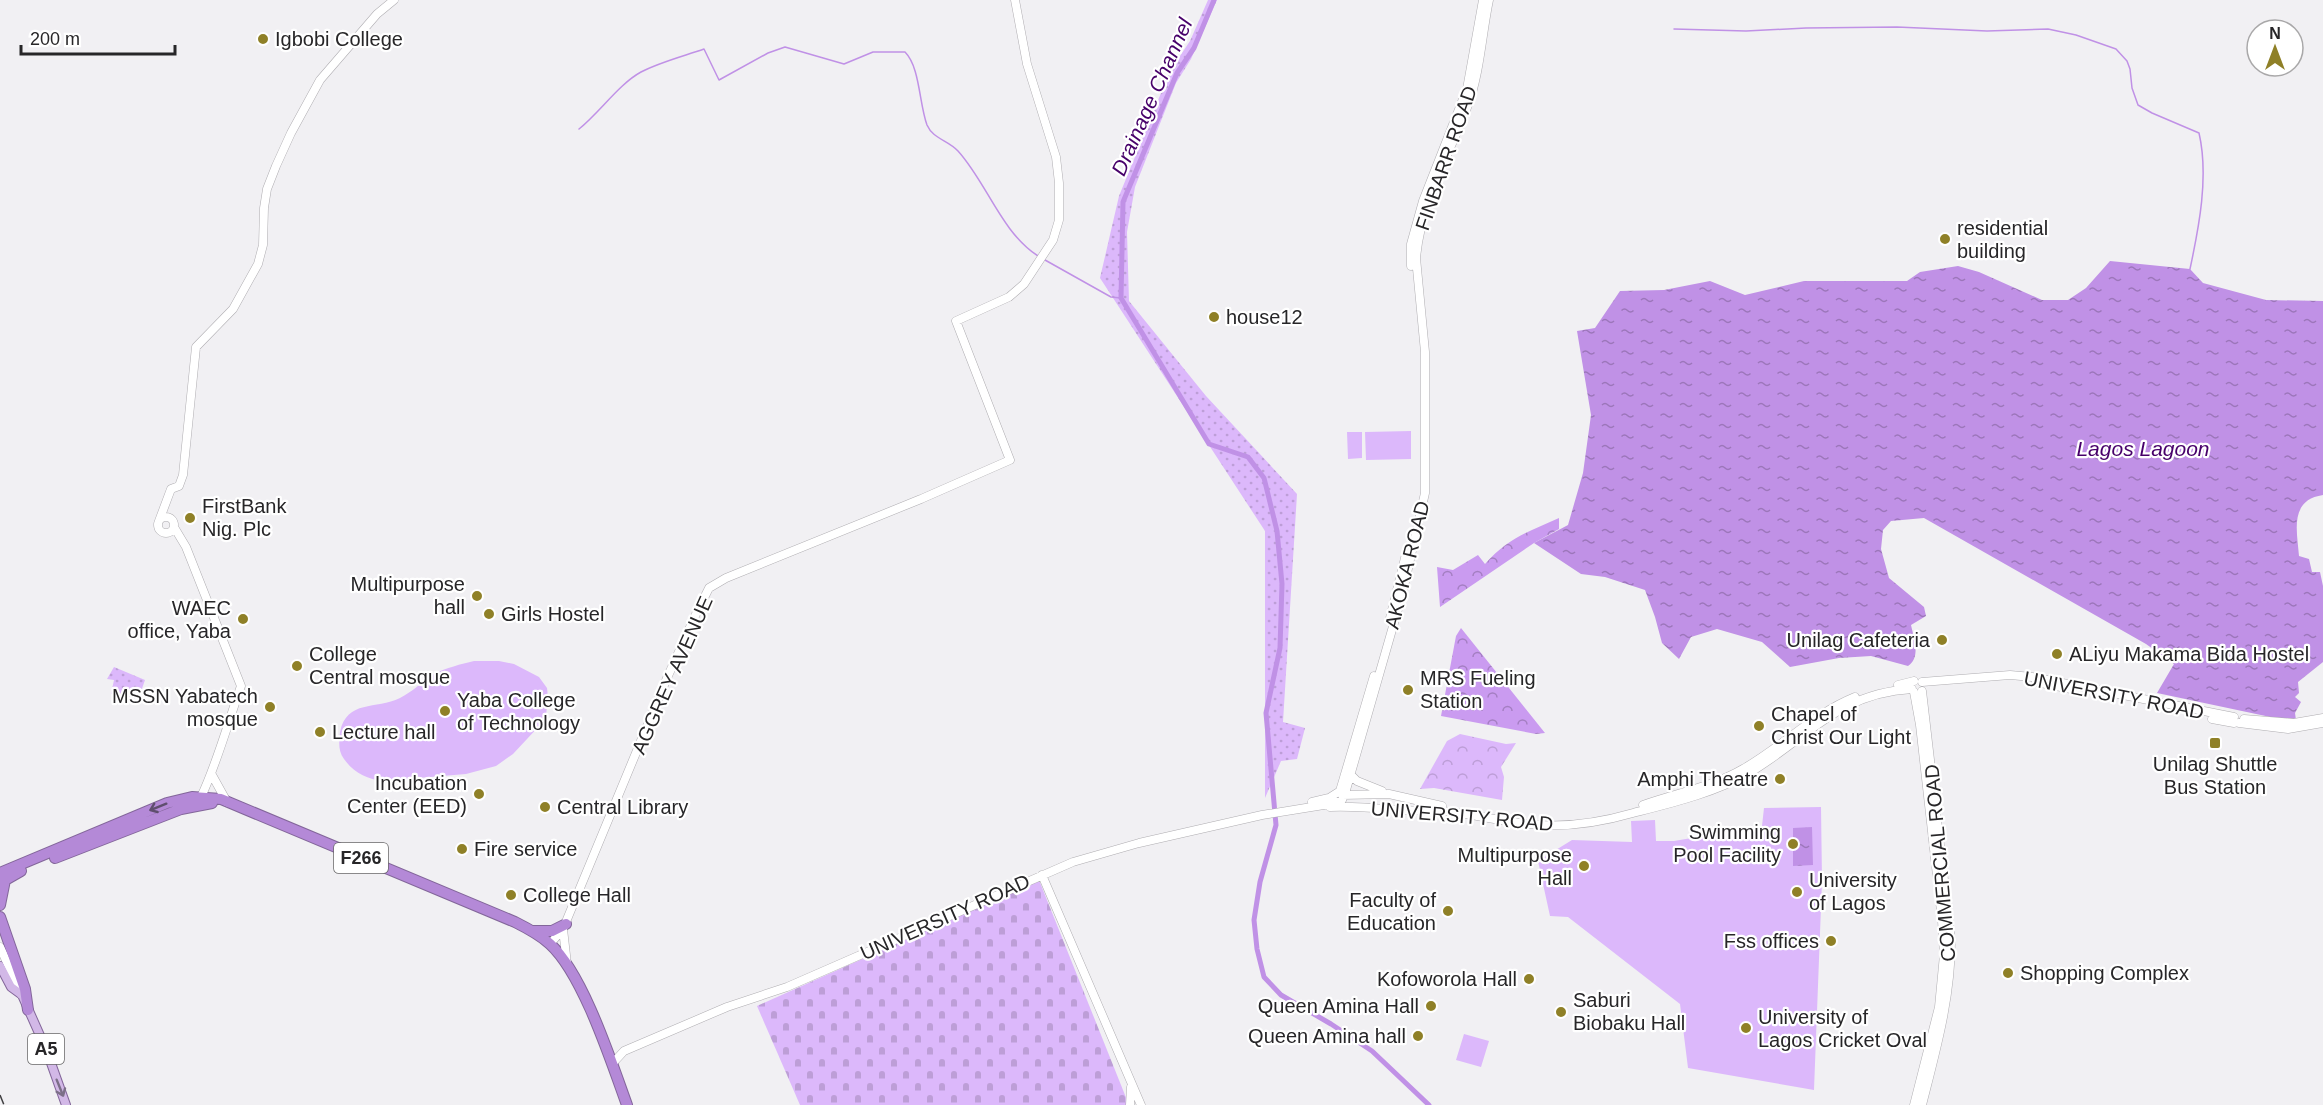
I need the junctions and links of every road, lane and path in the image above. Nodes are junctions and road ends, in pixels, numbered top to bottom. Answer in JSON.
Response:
{"nodes":[{"id":1,"x":394,"y":0,"type":"edge"},
{"id":2,"x":1015,"y":0,"type":"edge"},
{"id":3,"x":1483,"y":0,"type":"edge"},
{"id":4,"x":1489,"y":0,"type":"edge"},
{"id":5,"x":1414,"y":244,"type":"junction"},
{"id":6,"x":1423,"y":493,"type":"junction"},
{"id":7,"x":166,"y":498,"type":"junction"},
{"id":8,"x":159,"y":521,"type":"junction"},
{"id":9,"x":173,"y":523,"type":"junction"},
{"id":10,"x":165,"y":534,"type":"junction"},
{"id":11,"x":186,"y":547,"type":"junction"},
{"id":12,"x":1918,"y":687,"type":"junction"},
{"id":13,"x":2323,"y":718,"type":"edge"},
{"id":14,"x":2237,"y":720,"type":"junction"},
{"id":15,"x":2323,"y":723,"type":"edge"},
{"id":16,"x":212,"y":775,"type":"junction"},
{"id":17,"x":1351,"y":775,"type":"junction"},
{"id":18,"x":1342,"y":785,"type":"junction"},
{"id":19,"x":1389,"y":794,"type":"junction"},
{"id":20,"x":1344,"y":795,"type":"junction"},
{"id":21,"x":201,"y":796,"type":"junction"},
{"id":22,"x":1329,"y":798,"type":"junction"},
{"id":23,"x":1402,"y":798,"type":"junction"},
{"id":24,"x":227,"y":802,"type":"junction"},
{"id":25,"x":1365,"y":806,"type":"junction"},
{"id":26,"x":1305,"y":808,"type":"junction"},
{"id":27,"x":1397,"y":810,"type":"junction"},
{"id":28,"x":1276,"y":812,"type":"junction"},
{"id":29,"x":6,"y":868,"type":"edge"},
{"id":30,"x":1042,"y":875,"type":"junction"},
{"id":31,"x":2,"y":879,"type":"edge"},
{"id":32,"x":0,"y":905,"type":"edge"},
{"id":33,"x":0,"y":917,"type":"edge"},
{"id":34,"x":564,"y":926,"type":"junction"},
{"id":35,"x":533,"y":931,"type":"junction"},
{"id":36,"x":550,"y":944,"type":"junction"},
{"id":37,"x":0,"y":947,"type":"edge"},
{"id":38,"x":3,"y":964,"type":"edge"},
{"id":39,"x":567,"y":964,"type":"junction"},
{"id":40,"x":28,"y":1010,"type":"junction"},
{"id":41,"x":606,"y":1049,"type":"junction"},
{"id":42,"x":624,"y":1051,"type":"junction"},
{"id":43,"x":612,"y":1064,"type":"junction"},
{"id":44,"x":1131,"y":1085,"type":"junction"},
{"id":45,"x":66,"y":1105,"type":"edge"},
{"id":46,"x":622,"y":1105,"type":"edge"},
{"id":47,"x":627,"y":1105,"type":"edge"},
{"id":48,"x":1130,"y":1105,"type":"edge"},
{"id":49,"x":1141,"y":1105,"type":"edge"},
{"id":50,"x":1914,"y":1105,"type":"edge"},
{"id":51,"x":1922,"y":1105,"type":"edge"}],
"edges":[{"from":1,"to":7,"type":"main road"},
{"from":2,"to":34,"type":"main road","name":"AGGREY AVENUE"},
{"from":3,"to":5,"type":"main road","name":"FINBARR ROAD"},
{"from":4,"to":5,"type":"main road","name":"FINBARR ROAD"},
{"from":5,"to":6,"type":"main road","name":"AKOKA ROAD"},
{"from":6,"to":17,"type":"main road","name":"AKOKA ROAD"},
{"from":6,"to":18,"type":"main road"},
{"from":7,"to":8,"type":"main road"},
{"from":7,"to":9,"type":"main road"},
{"from":8,"to":9,"type":"main road"},
{"from":8,"to":10,"type":"main road"},
{"from":9,"to":10,"type":"main road"},
{"from":9,"to":11,"type":"main road"},
{"from":10,"to":11,"type":"main road"},
{"from":11,"to":16,"type":"main road"},
{"from":12,"to":14,"type":"main road","name":"UNIVERSITY ROAD"},
{"from":12,"to":23,"type":"main road","name":"UNIVERSITY ROAD"},
{"from":12,"to":27,"type":"main road","name":"UNIVERSITY ROAD"},
{"from":12,"to":50,"type":"main road","name":"COMMERCIAL ROAD"},
{"from":12,"to":51,"type":"main road","name":"COMMERCIAL ROAD"},
{"from":13,"to":14,"type":"main road","name":"UNIVERSITY ROAD"},
{"from":14,"to":15,"type":"main road","name":"UNIVERSITY ROAD"},
{"from":16,"to":21,"type":"main road"},
{"from":16,"to":24,"type":"main road"},
{"from":17,"to":19,"type":"main road"},
{"from":17,"to":20,"type":"main road","name":"AKOKA ROAD"},
{"from":18,"to":20,"type":"main road"},
{"from":18,"to":22,"type":"main road"},
{"from":19,"to":20,"type":"main road","name":"UNIVERSITY ROAD"},
{"from":19,"to":23,"type":"main road","name":"UNIVERSITY ROAD"},
{"from":20,"to":22,"type":"main road","name":"UNIVERSITY ROAD"},
{"from":20,"to":25,"type":"main road"},
{"from":20,"to":26,"type":"main road"},
{"from":21,"to":24,"type":"highway","number":"F266"},
{"from":21,"to":29,"type":"highway","number":"F266","one_way":true},
{"from":22,"to":28,"type":"main road","name":"UNIVERSITY ROAD"},
{"from":23,"to":27,"type":"main road"},
{"from":24,"to":35,"type":"highway","number":"F266"},
{"from":25,"to":26,"type":"main road","name":"UNIVERSITY ROAD"},
{"from":25,"to":27,"type":"main road","name":"UNIVERSITY ROAD"},
{"from":26,"to":28,"type":"main road"},
{"from":28,"to":30,"type":"main road","name":"UNIVERSITY ROAD"},
{"from":29,"to":31,"type":"highway","number":"F266"},
{"from":30,"to":42,"type":"main road","name":"UNIVERSITY ROAD"},
{"from":30,"to":44,"type":"main road"},
{"from":31,"to":32,"type":"highway"},
{"from":31,"to":46,"type":"highway","number":"F266"},
{"from":33,"to":40,"type":"highway"},
{"from":34,"to":35,"type":"highway"},
{"from":34,"to":36,"type":"main road"},
{"from":34,"to":39,"type":"main road"},
{"from":35,"to":36,"type":"highway","number":"F266"},
{"from":36,"to":39,"type":"highway","number":"F266"},
{"from":37,"to":38,"type":"main road"},
{"from":38,"to":40,"type":"main road","number":"A5"},
{"from":39,"to":41,"type":"highway","number":"F266"},
{"from":40,"to":45,"type":"main road","number":"A5","one_way":true},
{"from":41,"to":42,"type":"main road"},
{"from":41,"to":43,"type":"highway","number":"F266"},
{"from":42,"to":43,"type":"main road"},
{"from":43,"to":47,"type":"highway","number":"F266"},
{"from":44,"to":48,"type":"main road"},
{"from":44,"to":49,"type":"main road"}]}
